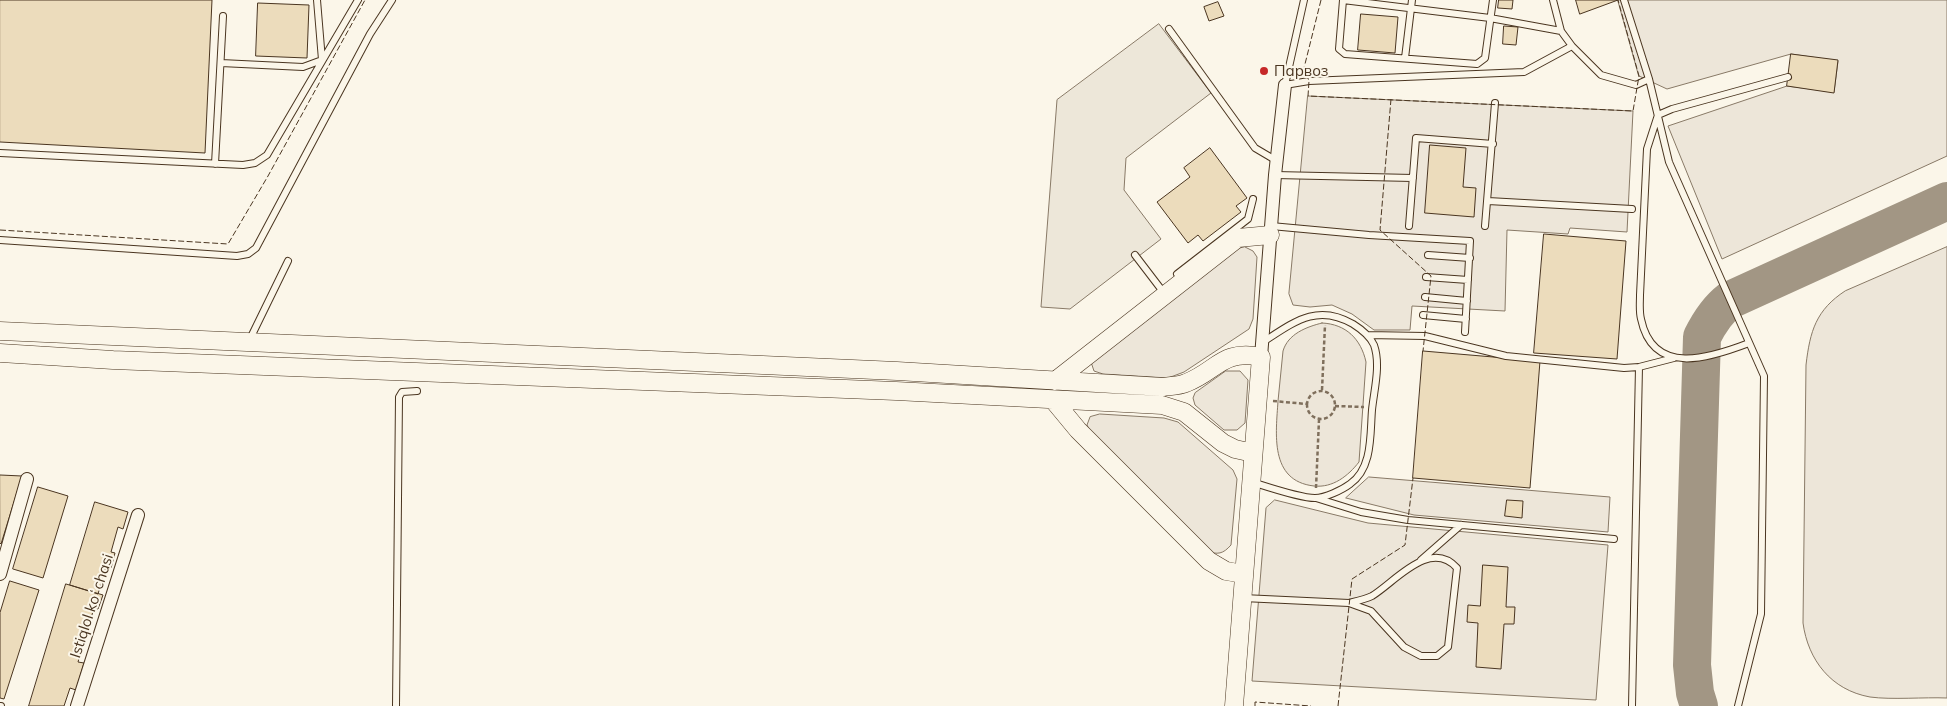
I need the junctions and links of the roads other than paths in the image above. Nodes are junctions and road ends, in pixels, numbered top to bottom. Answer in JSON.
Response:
{"nodes":[{"id":1,"x":317,"y":0,"type":"edge"},
{"id":2,"x":358,"y":0,"type":"edge"},
{"id":3,"x":392,"y":0,"type":"edge"},
{"id":4,"x":1304,"y":0,"type":"edge"},
{"id":5,"x":1343,"y":0,"type":"edge"},
{"id":6,"x":1412,"y":0,"type":"edge"},
{"id":7,"x":1493,"y":0,"type":"edge"},
{"id":8,"x":1553,"y":0,"type":"edge"},
{"id":9,"x":1624,"y":0,"type":"edge"},
{"id":10,"x":1411,"y":9,"type":"junction"},
{"id":11,"x":223,"y":16,"type":"dead end"},
{"id":12,"x":1490,"y":18,"type":"junction"},
{"id":13,"x":1169,"y":29,"type":"dead end"},
{"id":14,"x":1561,"y":31,"type":"junction"},
{"id":15,"x":1572,"y":46,"type":"junction"},
{"id":16,"x":1405,"y":58,"type":"junction"},
{"id":17,"x":322,"y":60,"type":"junction"},
{"id":18,"x":220,"y":63,"type":"junction"},
{"id":19,"x":1788,"y":76,"type":"dead end"},
{"id":20,"x":1649,"y":79,"type":"junction"},
{"id":21,"x":1285,"y":85,"type":"junction"},
{"id":22,"x":1495,"y":104,"type":"dead end"},
{"id":23,"x":1658,"y":115,"type":"junction"},
{"id":24,"x":1493,"y":144,"type":"junction"},
{"id":25,"x":0,"y":153,"type":"edge"},
{"id":26,"x":1277,"y":161,"type":"junction"},
{"id":27,"x":215,"y":164,"type":"junction"},
{"id":28,"x":1275,"y":175,"type":"junction"},
{"id":29,"x":1413,"y":178,"type":"junction"},
{"id":30,"x":1253,"y":199,"type":"dead end"},
{"id":31,"x":1488,"y":201,"type":"junction"},
{"id":32,"x":1632,"y":209,"type":"dead end"},
{"id":33,"x":1409,"y":226,"type":"dead end"},
{"id":34,"x":1485,"y":226,"type":"dead end"},
{"id":35,"x":1271,"y":230,"type":"junction"},
{"id":36,"x":0,"y":240,"type":"edge"},
{"id":37,"x":1135,"y":255,"type":"dead end"},
{"id":38,"x":1428,"y":255,"type":"dead end"},
{"id":39,"x":1470,"y":258,"type":"junction"},
{"id":40,"x":288,"y":261,"type":"dead end"},
{"id":41,"x":1177,"y":274,"type":"dead end"},
{"id":42,"x":1426,"y":277,"type":"dead end"},
{"id":43,"x":1468,"y":280,"type":"junction"},
{"id":44,"x":1165,"y":294,"type":"junction"},
{"id":45,"x":1425,"y":297,"type":"dead end"},
{"id":46,"x":1467,"y":301,"type":"junction"},
{"id":47,"x":1423,"y":316,"type":"dead end"},
{"id":48,"x":1466,"y":319,"type":"junction"},
{"id":49,"x":0,"y":331,"type":"edge"},
{"id":50,"x":1465,"y":332,"type":"dead end"},
{"id":51,"x":1367,"y":335,"type":"junction"},
{"id":52,"x":249,"y":342,"type":"junction"},
{"id":53,"x":1749,"y":343,"type":"junction"},
{"id":54,"x":1262,"y":350,"type":"junction"},
{"id":55,"x":0,"y":353,"type":"edge"},
{"id":56,"x":1674,"y":358,"type":"junction"},
{"id":57,"x":1639,"y":367,"type":"junction"},
{"id":58,"x":1055,"y":380,"type":"junction"},
{"id":59,"x":417,"y":391,"type":"dead end"},
{"id":60,"x":1054,"y":401,"type":"junction"},
{"id":61,"x":1254,"y":453,"type":"junction"},
{"id":62,"x":27,"y":479,"type":"dead end"},
{"id":63,"x":1251,"y":482,"type":"junction"},
{"id":64,"x":1315,"y":498,"type":"junction"},
{"id":65,"x":138,"y":515,"type":"dead end"},
{"id":66,"x":1461,"y":525,"type":"junction"},
{"id":67,"x":1614,"y":539,"type":"dead end"},
{"id":68,"x":1420,"y":561,"type":"junction"},
{"id":69,"x":0,"y":574,"type":"edge"},
{"id":70,"x":1244,"y":574,"type":"junction"},
{"id":71,"x":1242,"y":598,"type":"junction"},
{"id":72,"x":1350,"y":603,"type":"junction"},
{"id":73,"x":77,"y":706,"type":"edge"},
{"id":74,"x":396,"y":706,"type":"edge"},
{"id":75,"x":1234,"y":706,"type":"edge"},
{"id":76,"x":1632,"y":706,"type":"edge"},
{"id":77,"x":1738,"y":706,"type":"edge"}],
"edges":[{"from":1,"to":17,"type":"lane"},
{"from":2,"to":17,"type":"lane"},
{"from":3,"to":36,"type":"lane"},
{"from":4,"to":21,"type":"lane"},
{"from":5,"to":10,"type":"lane"},
{"from":5,"to":16,"type":"lane"},
{"from":6,"to":10,"type":"lane"},
{"from":7,"to":12,"type":"lane"},
{"from":8,"to":14,"type":"lane"},
{"from":9,"to":20,"type":"lane"},
{"from":10,"to":12,"type":"lane"},
{"from":10,"to":16,"type":"lane"},
{"from":11,"to":18,"type":"lane"},
{"from":12,"to":14,"type":"lane"},
{"from":12,"to":16,"type":"lane"},
{"from":13,"to":26,"type":"lane"},
{"from":14,"to":15,"type":"lane"},
{"from":15,"to":20,"type":"lane"},
{"from":15,"to":21,"type":"lane"},
{"from":17,"to":18,"type":"lane"},
{"from":17,"to":27,"type":"lane"},
{"from":18,"to":27,"type":"lane"},
{"from":19,"to":23,"type":"lane"},
{"from":20,"to":23,"type":"lane"},
{"from":21,"to":26,"type":"street"},
{"from":22,"to":24,"type":"lane"},
{"from":23,"to":53,"type":"lane"},
{"from":23,"to":56,"type":"lane"},
{"from":24,"to":29,"type":"lane"},
{"from":24,"to":31,"type":"lane"},
{"from":25,"to":27,"type":"lane"},
{"from":26,"to":28,"type":"street"},
{"from":28,"to":29,"type":"lane"},
{"from":28,"to":35,"type":"street"},
{"from":29,"to":33,"type":"lane"},
{"from":30,"to":41,"type":"lane"},
{"from":31,"to":32,"type":"lane"},
{"from":31,"to":34,"type":"lane"},
{"from":35,"to":39,"type":"lane"},
{"from":35,"to":44,"type":"street"},
{"from":35,"to":54,"type":"street"},
{"from":37,"to":44,"type":"lane"},
{"from":38,"to":39,"type":"lane"},
{"from":39,"to":43,"type":"lane"},
{"from":40,"to":52,"type":"lane"},
{"from":42,"to":43,"type":"lane"},
{"from":43,"to":46,"type":"lane"},
{"from":44,"to":58,"type":"street"},
{"from":45,"to":46,"type":"lane"},
{"from":46,"to":48,"type":"lane"},
{"from":47,"to":48,"type":"lane"},
{"from":48,"to":50,"type":"lane"},
{"from":49,"to":52,"type":"street"},
{"from":51,"to":54,"type":"lane"},
{"from":51,"to":57,"type":"lane"},
{"from":51,"to":64,"type":"lane"},
{"from":52,"to":58,"type":"street"},
{"from":53,"to":56,"type":"lane"},
{"from":53,"to":77,"type":"lane"},
{"from":54,"to":58,"type":"street"},
{"from":54,"to":61,"type":"street"},
{"from":55,"to":60,"type":"street"},
{"from":56,"to":57,"type":"lane"},
{"from":57,"to":76,"type":"lane"},
{"from":59,"to":74,"type":"lane"},
{"from":60,"to":61,"type":"street"},
{"from":60,"to":70,"type":"street"},
{"from":61,"to":63,"type":"street"},
{"from":62,"to":69,"type":"street"},
{"from":63,"to":64,"type":"lane"},
{"from":63,"to":70,"type":"street"},
{"from":64,"to":66,"type":"lane"},
{"from":65,"to":73,"type":"street","name":"Istiqlol koʻchasi"},
{"from":66,"to":67,"type":"lane"},
{"from":66,"to":68,"type":"lane"},
{"from":68,"to":72,"type":"lane"},
{"from":68,"to":72,"type":"lane"},
{"from":70,"to":71,"type":"street"},
{"from":71,"to":72,"type":"lane"},
{"from":71,"to":75,"type":"street"}]}
